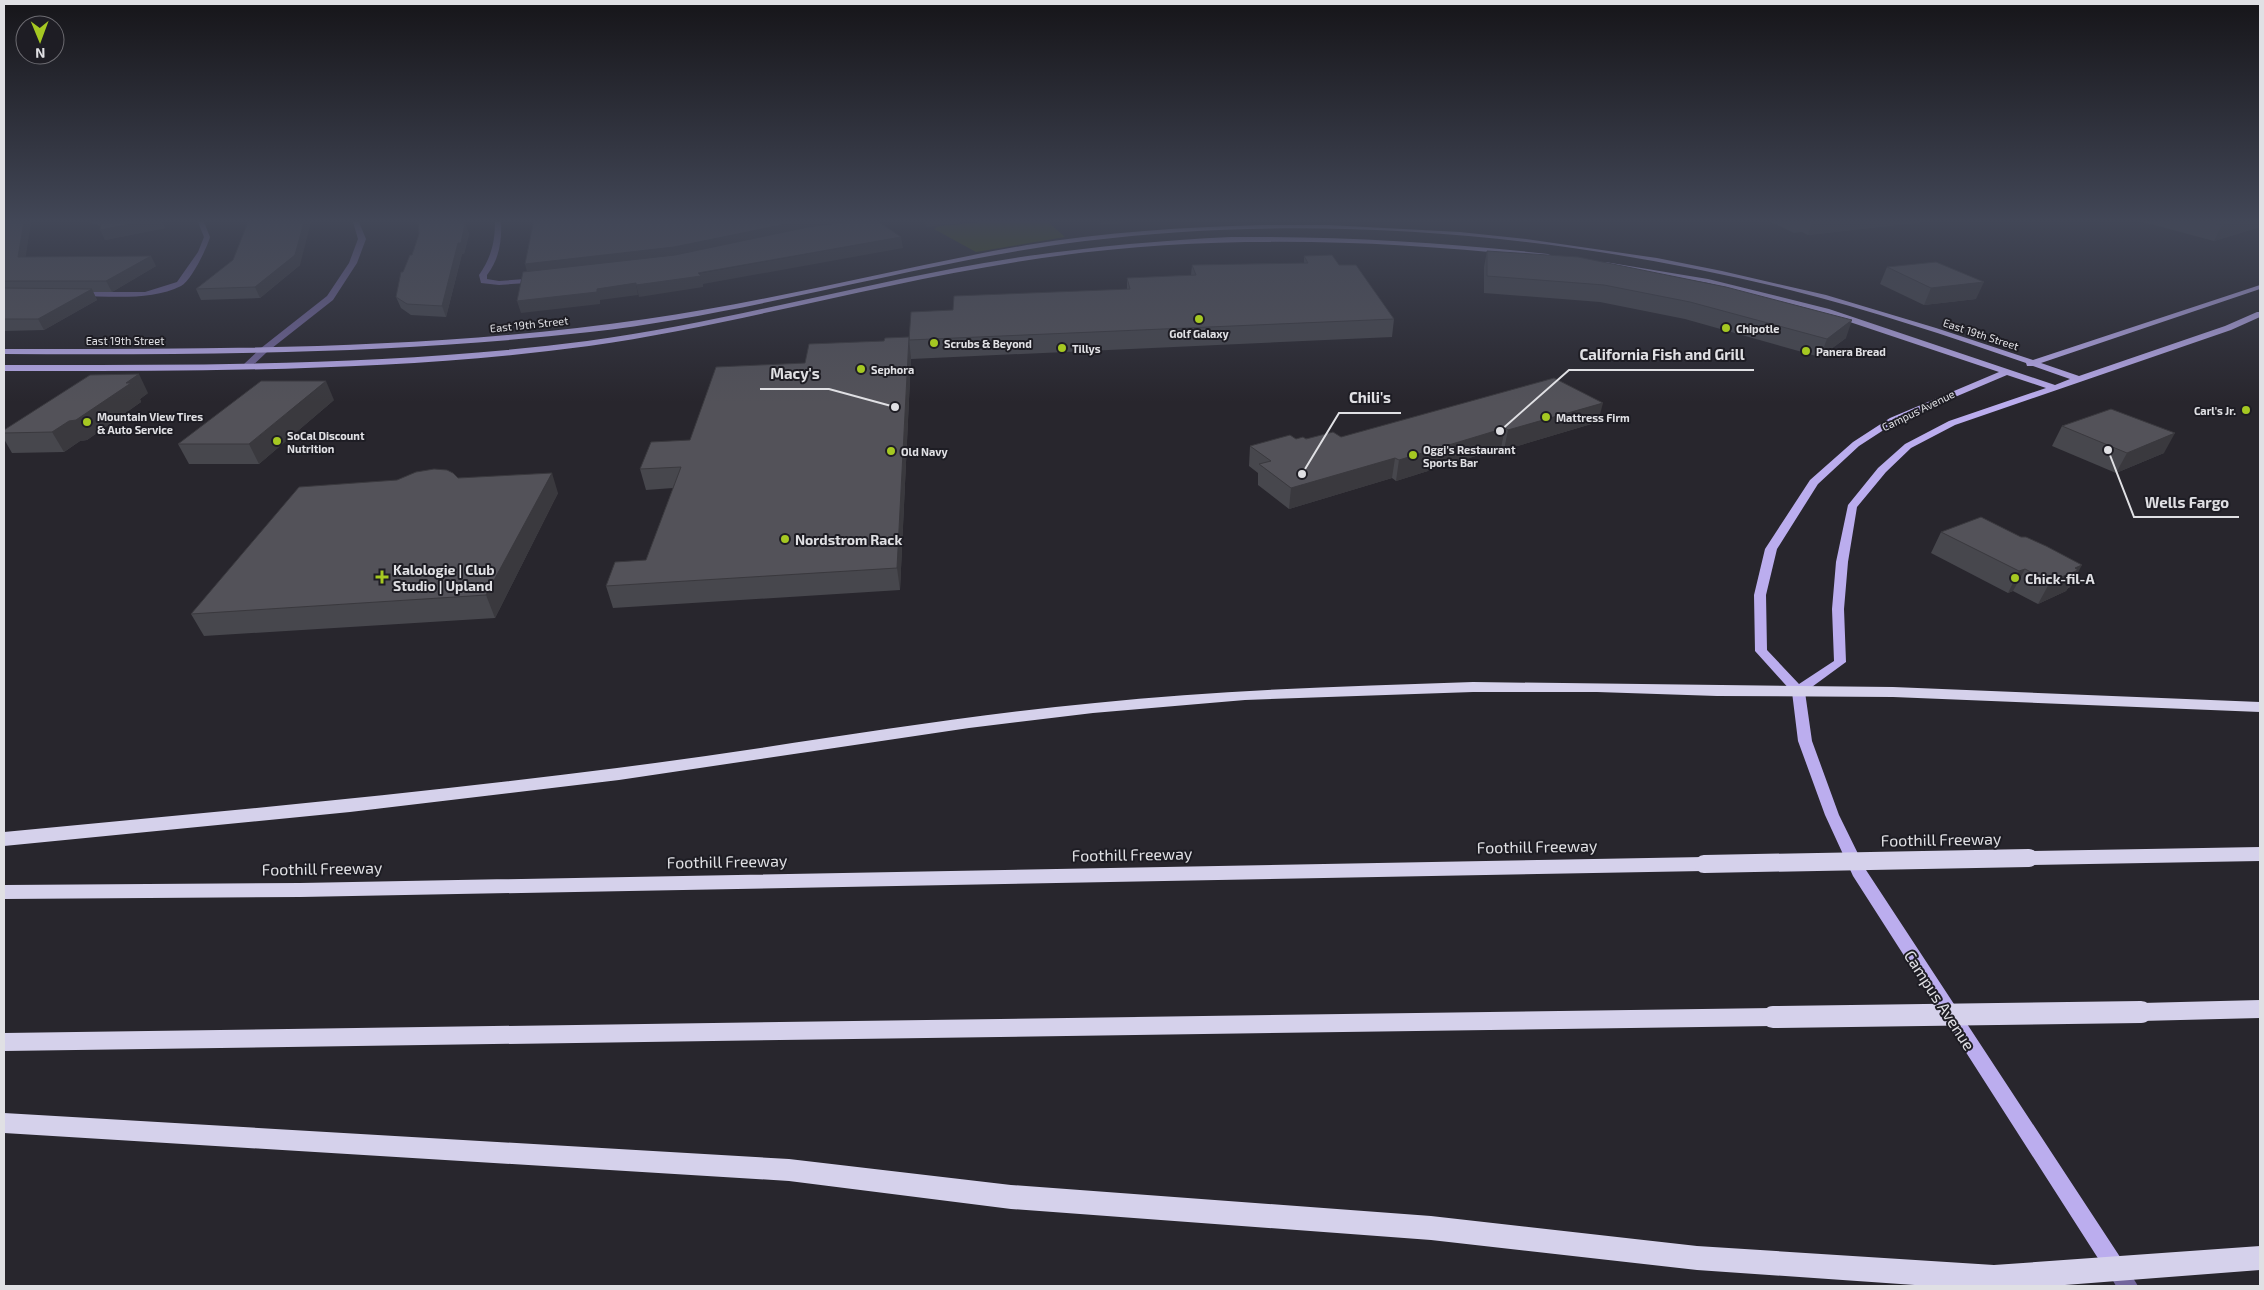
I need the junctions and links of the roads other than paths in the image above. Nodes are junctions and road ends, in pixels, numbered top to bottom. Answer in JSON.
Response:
{"nodes":[{"id":1,"x":181,"y":282,"type":"edge"},
{"id":2,"x":340,"y":282,"type":"edge"},
{"id":3,"x":487,"y":282,"type":"edge"},
{"id":4,"x":507,"y":282,"type":"edge"},
{"id":5,"x":852,"y":282,"type":"edge"},
{"id":6,"x":901,"y":282,"type":"edge"},
{"id":7,"x":1713,"y":282,"type":"edge"},
{"id":8,"x":1764,"y":282,"type":"edge"},
{"id":9,"x":2260,"y":287,"type":"edge"},
{"id":10,"x":72,"y":294,"type":"edge"},
{"id":11,"x":2260,"y":314,"type":"edge"},
{"id":12,"x":264,"y":350,"type":"junction"},
{"id":13,"x":4,"y":352,"type":"edge"},
{"id":14,"x":2032,"y":363,"type":"junction"},
{"id":15,"x":247,"y":366,"type":"junction"},
{"id":16,"x":4,"y":368,"type":"edge"},
{"id":17,"x":2006,"y":372,"type":"junction"},
{"id":18,"x":2078,"y":379,"type":"junction"},
{"id":19,"x":2053,"y":387,"type":"junction"},
{"id":20,"x":1798,"y":692,"type":"junction"},
{"id":21,"x":2260,"y":707,"type":"edge"},
{"id":22,"x":4,"y":838,"type":"edge"},
{"id":23,"x":2260,"y":854,"type":"edge"},
{"id":24,"x":4,"y":892,"type":"edge"},
{"id":25,"x":2260,"y":1009,"type":"edge"},
{"id":26,"x":4,"y":1042,"type":"edge"},
{"id":27,"x":4,"y":1123,"type":"edge"},
{"id":28,"x":2260,"y":1258,"type":"edge"},
{"id":29,"x":2123,"y":1278,"type":"edge"}],
"edges":[{"from":1,"to":10,"type":"street"},
{"from":2,"to":12,"type":"street"},
{"from":3,"to":4,"type":"street"},
{"from":5,"to":12,"type":"main road","name":"East 19th Street"},
{"from":6,"to":15,"type":"main road","name":"East 19th Street"},
{"from":7,"to":17,"type":"main road"},
{"from":8,"to":14,"type":"main road","name":"East 19th Street"},
{"from":9,"to":14,"type":"main road","name":"Campus Avenue"},
{"from":11,"to":18,"type":"main road","name":"Campus Avenue"},
{"from":12,"to":13,"type":"main road","name":"East 19th Street"},
{"from":12,"to":15,"type":"street"},
{"from":14,"to":17,"type":"main road","name":"Campus Avenue"},
{"from":14,"to":18,"type":"main road","name":"East 19th Street"},
{"from":15,"to":16,"type":"main road","name":"East 19th Street"},
{"from":17,"to":19,"type":"main road"},
{"from":17,"to":20,"type":"main road","name":"Campus Avenue"},
{"from":18,"to":19,"type":"main road","name":"Campus Avenue"},
{"from":19,"to":20,"type":"main road","name":"Campus Avenue"},
{"from":20,"to":21,"type":"highway"},
{"from":20,"to":22,"type":"highway"},
{"from":20,"to":29,"type":"main road","name":"Campus Avenue"},
{"from":23,"to":24,"type":"highway","name":"Foothill Freeway","bridge":true},
{"from":25,"to":26,"type":"highway","bridge":true},
{"from":27,"to":29,"type":"highway"},
{"from":28,"to":29,"type":"highway"}]}
